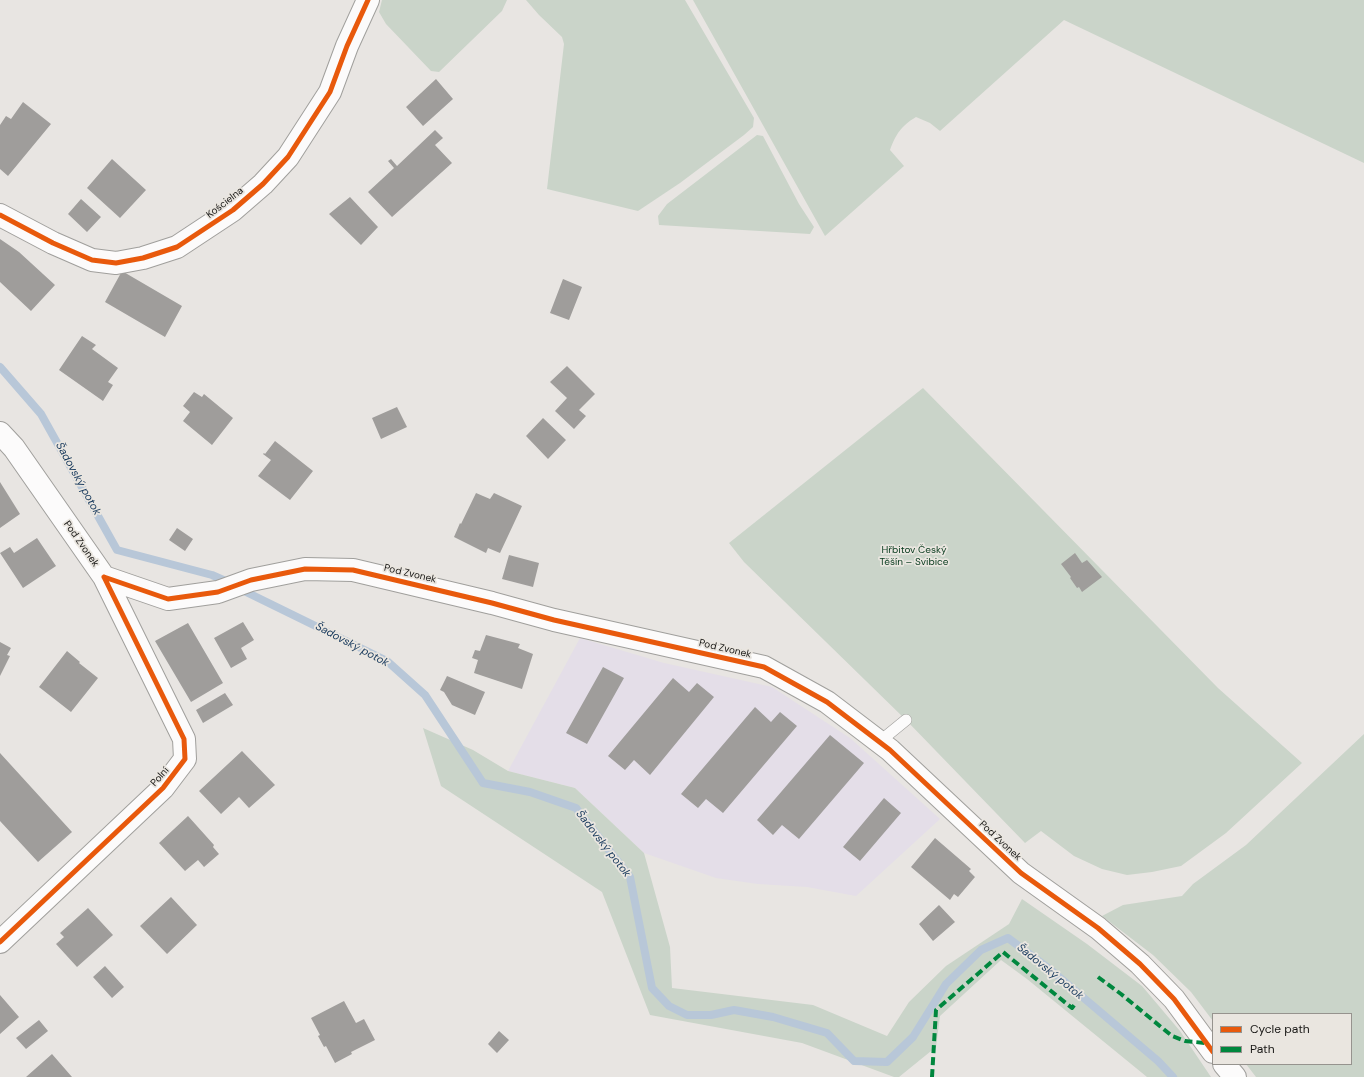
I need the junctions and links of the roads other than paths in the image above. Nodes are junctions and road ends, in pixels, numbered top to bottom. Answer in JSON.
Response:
{"nodes":[{"id":1,"x":368,"y":0,"type":"edge"},
{"id":2,"x":0,"y":215,"type":"edge"},
{"id":3,"x":0,"y":433,"type":"edge"},
{"id":4,"x":104,"y":577,"type":"junction"},
{"id":5,"x":906,"y":720,"type":"dead end"},
{"id":6,"x":879,"y":742,"type":"junction"},
{"id":7,"x":0,"y":942,"type":"edge"},
{"id":8,"x":1212,"y":1051,"type":"edge"},
{"id":9,"x":1225,"y":1065,"type":"edge"},
{"id":10,"x":1235,"y":1077,"type":"edge"}],
"edges":[{"from":1,"to":2,"type":"street","name":"Kościelna"},
{"from":3,"to":4,"type":"street","name":"Pod Zvonek"},
{"from":4,"to":6,"type":"street","name":"Pod Zvonek"},
{"from":4,"to":7,"type":"street","name":"Polní"},
{"from":5,"to":6,"type":"lane"},
{"from":6,"to":8,"type":"street","name":"Pod Zvonek"},
{"from":9,"to":10,"type":"street"}]}
